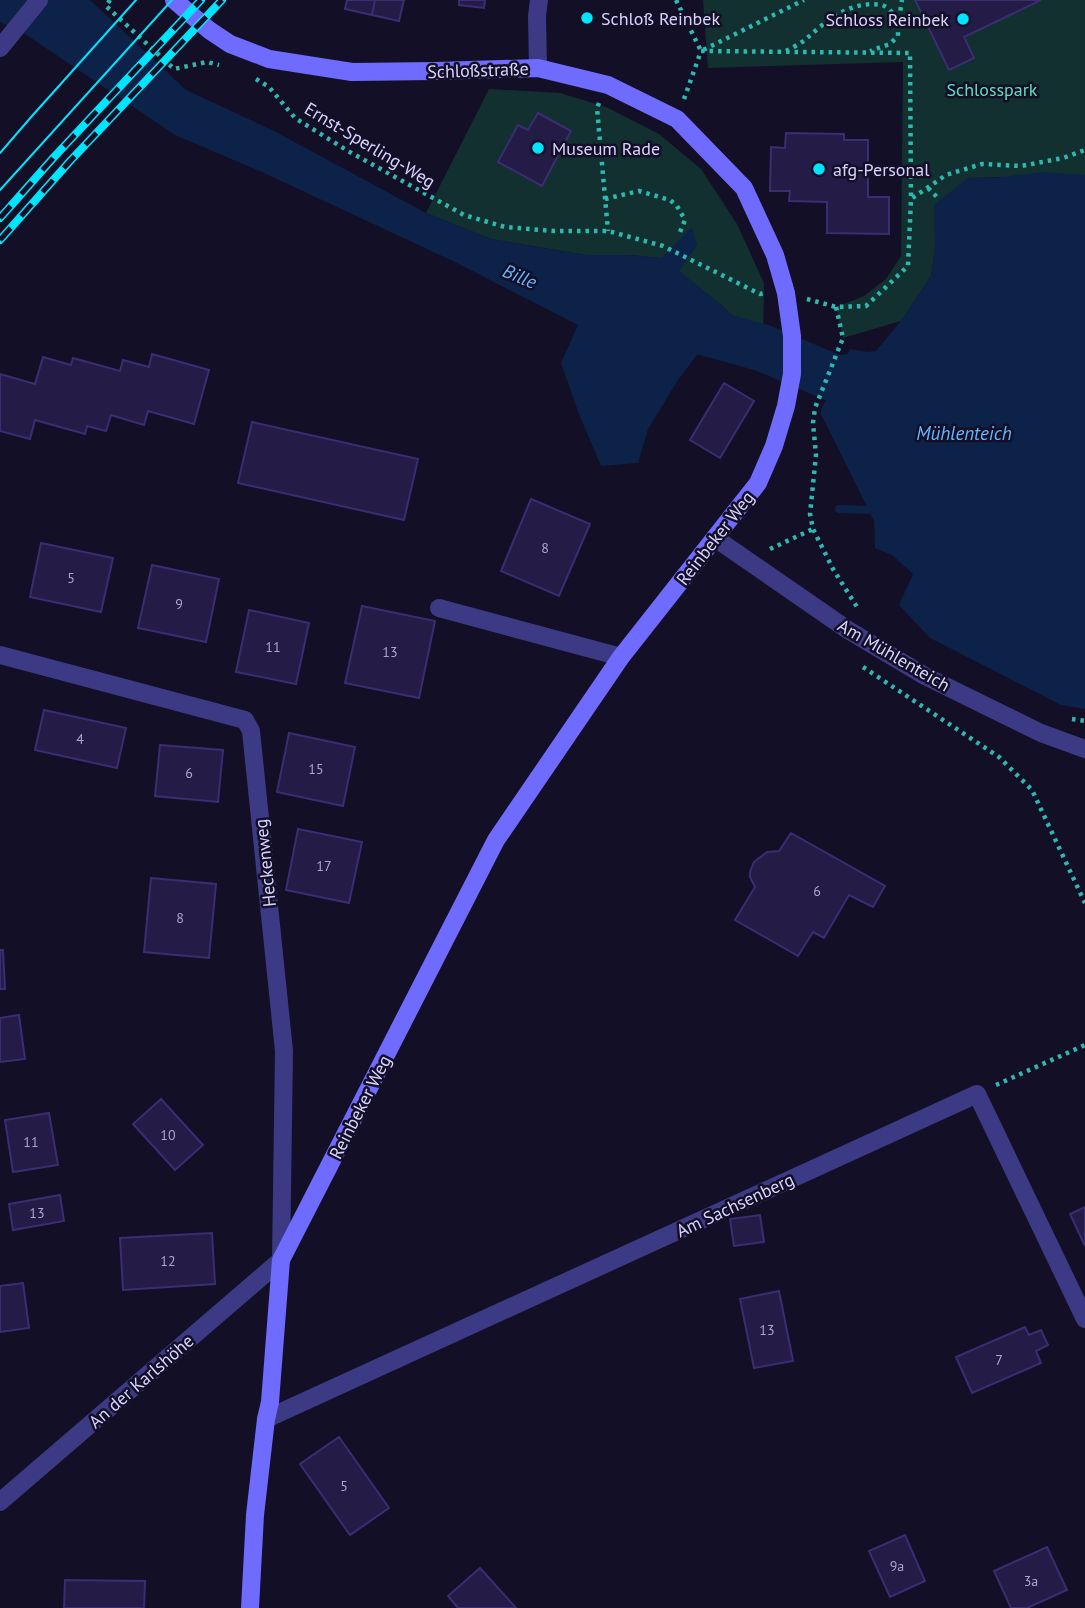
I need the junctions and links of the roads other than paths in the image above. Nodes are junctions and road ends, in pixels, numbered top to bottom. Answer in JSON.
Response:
{"nodes":[{"id":1,"x":39,"y":0,"type":"edge"},
{"id":2,"x":174,"y":0,"type":"edge"},
{"id":3,"x":539,"y":0,"type":"edge"},
{"id":4,"x":0,"y":48,"type":"edge"},
{"id":5,"x":538,"y":68,"type":"junction"},
{"id":6,"x":786,"y":406,"type":"joint"},
{"id":7,"x":715,"y":538,"type":"junction"},
{"id":8,"x":439,"y":608,"type":"dead end"},
{"id":9,"x":0,"y":655,"type":"edge"},
{"id":10,"x":621,"y":657,"type":"junction"},
{"id":11,"x":1085,"y":749,"type":"edge"},
{"id":12,"x":281,"y":1261,"type":"junction"},
{"id":13,"x":1085,"y":1319,"type":"edge"},
{"id":14,"x":266,"y":1419,"type":"junction"},
{"id":15,"x":0,"y":1502,"type":"edge"},
{"id":16,"x":250,"y":1608,"type":"edge"}],
"edges":[{"from":1,"to":4,"type":"street"},
{"from":2,"to":5,"type":"main road","name":"Schloßstraße"},
{"from":3,"to":5,"type":"street"},
{"from":5,"to":6,"type":"main road","name":"Schloßstraße"},
{"from":6,"to":7,"type":"main road","name":"Reinbeker Weg"},
{"from":7,"to":10,"type":"main road","name":"Reinbeker Weg"},
{"from":7,"to":11,"type":"street","name":"Am Mühlenteich"},
{"from":8,"to":10,"type":"street"},
{"from":9,"to":12,"type":"street","name":"Heckenweg"},
{"from":10,"to":12,"type":"main road","name":"Reinbeker Weg"},
{"from":12,"to":14,"type":"main road","name":"Reinbeker Weg"},
{"from":12,"to":15,"type":"street","name":"An der Karlshöhe"},
{"from":13,"to":14,"type":"street","name":"Am Sachsenberg"},
{"from":14,"to":16,"type":"main road","name":"Reinbeker Weg"}]}
